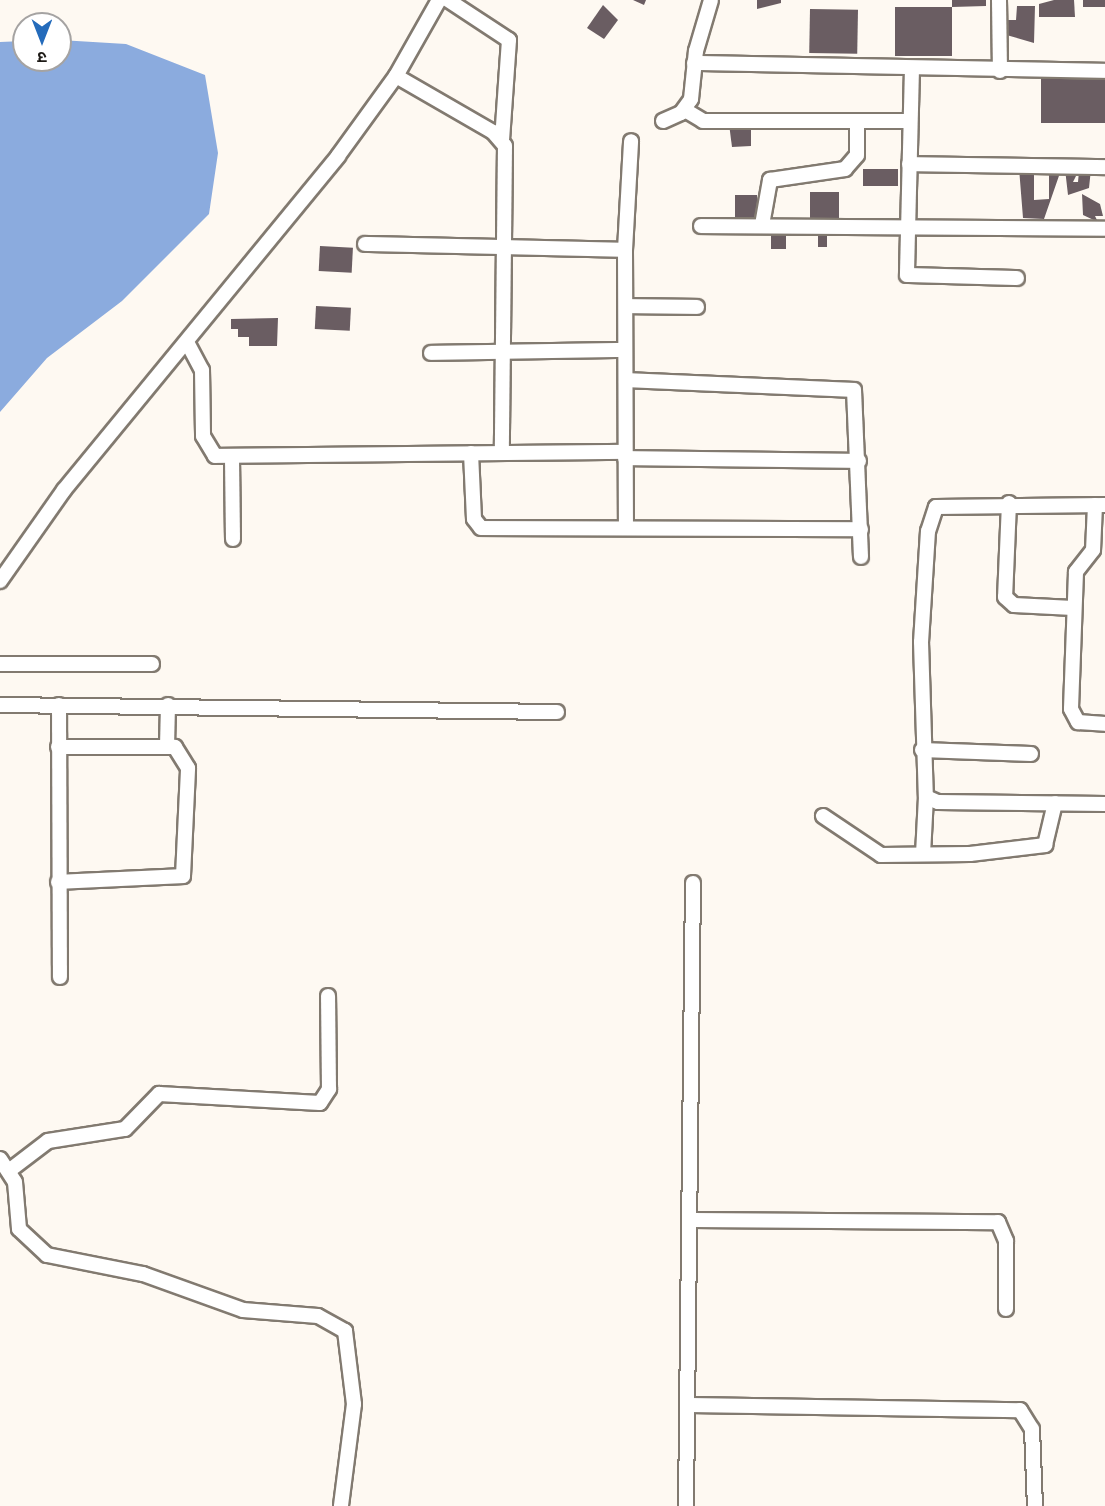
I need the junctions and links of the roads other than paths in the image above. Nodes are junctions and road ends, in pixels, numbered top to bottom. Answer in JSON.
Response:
{"nodes":[{"id":1,"x":439,"y":0,"type":"edge"},
{"id":2,"x":447,"y":0,"type":"edge"},
{"id":3,"x":711,"y":0,"type":"edge"},
{"id":4,"x":999,"y":0,"type":"edge"},
{"id":5,"x":694,"y":63,"type":"junction"},
{"id":6,"x":912,"y":68,"type":"junction"},
{"id":7,"x":1000,"y":71,"type":"junction"},
{"id":8,"x":1105,"y":71,"type":"edge"},
{"id":9,"x":396,"y":76,"type":"junction"},
{"id":10,"x":685,"y":110,"type":"junction"},
{"id":11,"x":663,"y":121,"type":"dead end"},
{"id":12,"x":909,"y":121,"type":"junction"},
{"id":13,"x":857,"y":122,"type":"junction"},
{"id":14,"x":502,"y":139,"type":"junction"},
{"id":15,"x":632,"y":141,"type":"dead end"},
{"id":16,"x":909,"y":164,"type":"junction"},
{"id":17,"x":1105,"y":167,"type":"edge"},
{"id":18,"x":762,"y":225,"type":"junction"},
{"id":19,"x":701,"y":226,"type":"dead end"},
{"id":20,"x":907,"y":229,"type":"junction"},
{"id":21,"x":1105,"y":229,"type":"edge"},
{"id":22,"x":365,"y":244,"type":"dead end"},
{"id":23,"x":502,"y":244,"type":"junction"},
{"id":24,"x":625,"y":250,"type":"junction"},
{"id":25,"x":1017,"y":278,"type":"dead end"},
{"id":26,"x":626,"y":306,"type":"junction"},
{"id":27,"x":697,"y":307,"type":"dead end"},
{"id":28,"x":188,"y":344,"type":"junction"},
{"id":29,"x":625,"y":350,"type":"junction"},
{"id":30,"x":501,"y":352,"type":"junction"},
{"id":31,"x":431,"y":353,"type":"dead end"},
{"id":32,"x":626,"y":380,"type":"junction"},
{"id":33,"x":471,"y":453,"type":"junction"},
{"id":34,"x":502,"y":453,"type":"junction"},
{"id":35,"x":625,"y":455,"type":"junction"},
{"id":36,"x":232,"y":458,"type":"junction"},
{"id":37,"x":859,"y":461,"type":"junction"},
{"id":38,"x":1009,"y":503,"type":"junction"},
{"id":39,"x":1100,"y":505,"type":"edge"},
{"id":40,"x":626,"y":527,"type":"junction"},
{"id":41,"x":861,"y":529,"type":"junction"},
{"id":42,"x":233,"y":539,"type":"dead end"},
{"id":43,"x":861,"y":557,"type":"dead end"},
{"id":44,"x":0,"y":581,"type":"edge"},
{"id":45,"x":1073,"y":609,"type":"junction"},
{"id":46,"x":0,"y":664,"type":"edge"},
{"id":47,"x":152,"y":664,"type":"dead end"},
{"id":48,"x":0,"y":705,"type":"edge"},
{"id":49,"x":59,"y":705,"type":"junction"},
{"id":50,"x":168,"y":705,"type":"junction"},
{"id":51,"x":558,"y":711,"type":"dead end"},
{"id":52,"x":1105,"y":724,"type":"edge"},
{"id":53,"x":167,"y":746,"type":"junction"},
{"id":54,"x":58,"y":747,"type":"junction"},
{"id":55,"x":922,"y":750,"type":"junction"},
{"id":56,"x":1031,"y":754,"type":"dead end"},
{"id":57,"x":926,"y":797,"type":"junction"},
{"id":58,"x":1055,"y":803,"type":"junction"},
{"id":59,"x":1105,"y":804,"type":"edge"},
{"id":60,"x":823,"y":816,"type":"dead end"},
{"id":61,"x":923,"y":854,"type":"junction"},
{"id":62,"x":58,"y":882,"type":"junction"},
{"id":63,"x":693,"y":883,"type":"dead end"},
{"id":64,"x":60,"y":977,"type":"dead end"},
{"id":65,"x":328,"y":996,"type":"dead end"},
{"id":66,"x":0,"y":1159,"type":"edge"},
{"id":67,"x":10,"y":1170,"type":"junction"},
{"id":68,"x":693,"y":1220,"type":"junction"},
{"id":69,"x":1006,"y":1309,"type":"dead end"},
{"id":70,"x":690,"y":1405,"type":"junction"},
{"id":71,"x":341,"y":1506,"type":"edge"},
{"id":72,"x":686,"y":1506,"type":"edge"},
{"id":73,"x":1035,"y":1506,"type":"edge"}],
"edges":[{"from":1,"to":9,"type":"street"},
{"from":2,"to":14,"type":"street"},
{"from":3,"to":5,"type":"street"},
{"from":4,"to":7,"type":"street"},
{"from":5,"to":6,"type":"street"},
{"from":5,"to":10,"type":"street"},
{"from":6,"to":7,"type":"street"},
{"from":6,"to":12,"type":"street"},
{"from":7,"to":8,"type":"street"},
{"from":9,"to":14,"type":"street"},
{"from":9,"to":28,"type":"street"},
{"from":10,"to":11,"type":"street"},
{"from":10,"to":13,"type":"street"},
{"from":12,"to":13,"type":"street"},
{"from":12,"to":16,"type":"street"},
{"from":13,"to":18,"type":"street"},
{"from":14,"to":23,"type":"street"},
{"from":15,"to":24,"type":"street"},
{"from":16,"to":17,"type":"street"},
{"from":16,"to":20,"type":"street"},
{"from":18,"to":19,"type":"street"},
{"from":18,"to":20,"type":"street"},
{"from":20,"to":21,"type":"street"},
{"from":20,"to":25,"type":"street"},
{"from":22,"to":23,"type":"street"},
{"from":23,"to":24,"type":"street"},
{"from":23,"to":30,"type":"street"},
{"from":24,"to":26,"type":"street"},
{"from":26,"to":27,"type":"street"},
{"from":26,"to":29,"type":"street"},
{"from":28,"to":36,"type":"street"},
{"from":28,"to":44,"type":"street"},
{"from":29,"to":30,"type":"street"},
{"from":29,"to":32,"type":"street"},
{"from":30,"to":31,"type":"street"},
{"from":30,"to":34,"type":"street"},
{"from":32,"to":35,"type":"street"},
{"from":32,"to":37,"type":"street"},
{"from":33,"to":34,"type":"street"},
{"from":33,"to":36,"type":"street"},
{"from":33,"to":40,"type":"street"},
{"from":34,"to":35,"type":"street"},
{"from":35,"to":37,"type":"street"},
{"from":35,"to":40,"type":"street"},
{"from":36,"to":42,"type":"street"},
{"from":37,"to":41,"type":"street"},
{"from":38,"to":39,"type":"street"},
{"from":38,"to":45,"type":"street"},
{"from":38,"to":55,"type":"street"},
{"from":39,"to":45,"type":"street"},
{"from":40,"to":41,"type":"street"},
{"from":41,"to":43,"type":"street"},
{"from":45,"to":52,"type":"street"},
{"from":46,"to":47,"type":"street"},
{"from":48,"to":49,"type":"street"},
{"from":49,"to":50,"type":"street"},
{"from":49,"to":54,"type":"street"},
{"from":50,"to":51,"type":"street"},
{"from":50,"to":53,"type":"street"},
{"from":53,"to":54,"type":"street"},
{"from":53,"to":62,"type":"street"},
{"from":54,"to":62,"type":"street"},
{"from":55,"to":56,"type":"street"},
{"from":55,"to":57,"type":"street"},
{"from":57,"to":58,"type":"street"},
{"from":57,"to":61,"type":"street"},
{"from":58,"to":59,"type":"street"},
{"from":58,"to":61,"type":"street"},
{"from":60,"to":61,"type":"street"},
{"from":62,"to":64,"type":"street"},
{"from":63,"to":68,"type":"street"},
{"from":65,"to":67,"type":"street"},
{"from":66,"to":67,"type":"street"},
{"from":67,"to":71,"type":"street"},
{"from":68,"to":69,"type":"street"},
{"from":68,"to":70,"type":"street"},
{"from":70,"to":72,"type":"street"},
{"from":70,"to":73,"type":"street"}]}
